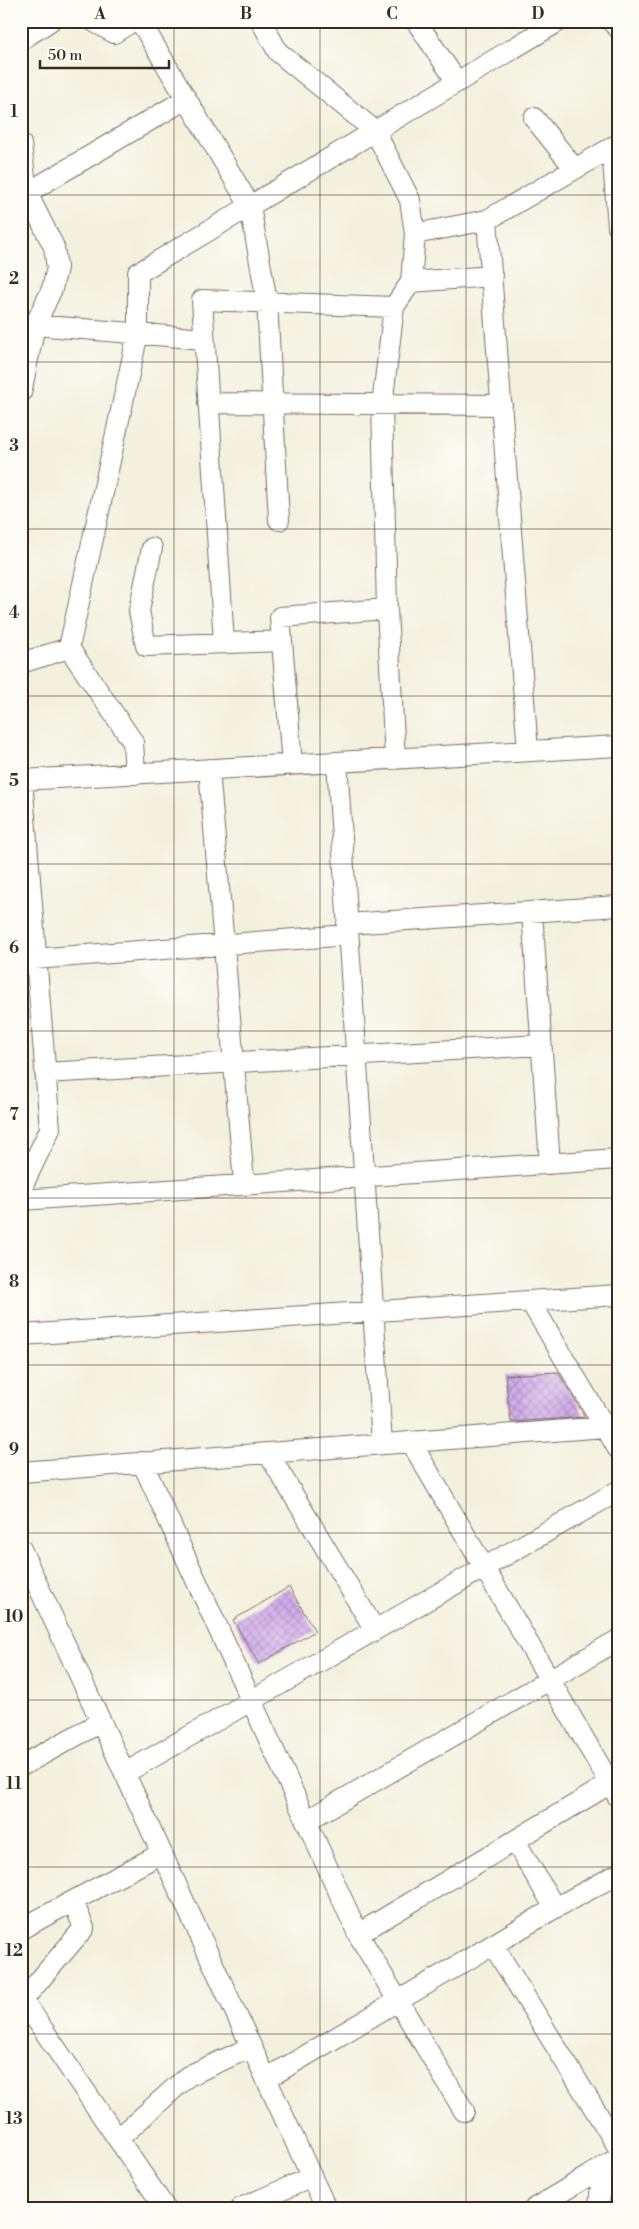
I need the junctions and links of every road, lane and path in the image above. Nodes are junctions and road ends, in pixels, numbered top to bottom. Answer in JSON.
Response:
{"nodes":[{"id":1,"x":50,"y":21,"type":"edge"},
{"id":2,"x":93,"y":21,"type":"edge"},
{"id":3,"x":134,"y":21,"type":"edge"},
{"id":4,"x":140,"y":21,"type":"edge"},
{"id":5,"x":261,"y":21,"type":"edge"},
{"id":6,"x":416,"y":21,"type":"edge"},
{"id":7,"x":559,"y":21,"type":"edge"},
{"id":8,"x":611,"y":21,"type":"edge"},
{"id":9,"x":618,"y":28,"type":"edge"},
{"id":10,"x":21,"y":40,"type":"edge"},
{"id":11,"x":457,"y":82,"type":"junction"},
{"id":12,"x":186,"y":99,"type":"junction"},
{"id":13,"x":534,"y":118,"type":"dead end"},
{"id":14,"x":375,"y":131,"type":"junction"},
{"id":15,"x":21,"y":144,"type":"edge"},
{"id":16,"x":615,"y":145,"type":"edge"},
{"id":17,"x":576,"y":168,"type":"junction"},
{"id":18,"x":27,"y":193,"type":"junction"},
{"id":19,"x":250,"y":206,"type":"junction"},
{"id":20,"x":617,"y":218,"type":"edge"},
{"id":21,"x":487,"y":220,"type":"junction"},
{"id":22,"x":415,"y":234,"type":"junction"},
{"id":23,"x":492,"y":276,"type":"junction"},
{"id":24,"x":411,"y":282,"type":"junction"},
{"id":25,"x":267,"y":302,"type":"junction"},
{"id":26,"x":394,"y":306,"type":"junction"},
{"id":27,"x":28,"y":327,"type":"edge"},
{"id":28,"x":138,"y":333,"type":"junction"},
{"id":29,"x":204,"y":339,"type":"junction"},
{"id":30,"x":21,"y":393,"type":"edge"},
{"id":31,"x":208,"y":403,"type":"junction"},
{"id":32,"x":272,"y":404,"type":"junction"},
{"id":33,"x":382,"y":404,"type":"junction"},
{"id":34,"x":502,"y":406,"type":"junction"},
{"id":35,"x":279,"y":520,"type":"dead end"},
{"id":36,"x":152,"y":548,"type":"dead end"},
{"id":37,"x":387,"y":609,"type":"junction"},
{"id":38,"x":282,"y":641,"type":"junction"},
{"id":39,"x":224,"y":643,"type":"junction"},
{"id":40,"x":69,"y":648,"type":"junction"},
{"id":41,"x":21,"y":663,"type":"edge"},
{"id":42,"x":618,"y":746,"type":"edge"},
{"id":43,"x":528,"y":751,"type":"junction"},
{"id":44,"x":395,"y":759,"type":"junction"},
{"id":45,"x":336,"y":762,"type":"junction"},
{"id":46,"x":292,"y":764,"type":"junction"},
{"id":47,"x":209,"y":769,"type":"junction"},
{"id":48,"x":135,"y":774,"type":"junction"},
{"id":49,"x":618,"y":906,"type":"edge"},
{"id":50,"x":532,"y":912,"type":"junction"},
{"id":51,"x":348,"y":930,"type":"junction"},
{"id":52,"x":224,"y":945,"type":"junction"},
{"id":53,"x":29,"y":959,"type":"edge"},
{"id":54,"x":541,"y":1045,"type":"junction"},
{"id":55,"x":356,"y":1055,"type":"junction"},
{"id":56,"x":234,"y":1062,"type":"junction"},
{"id":57,"x":45,"y":1073,"type":"junction"},
{"id":58,"x":618,"y":1159,"type":"edge"},
{"id":59,"x":550,"y":1164,"type":"junction"},
{"id":60,"x":364,"y":1176,"type":"junction"},
{"id":61,"x":244,"y":1184,"type":"junction"},
{"id":62,"x":21,"y":1189,"type":"edge"},
{"id":63,"x":21,"y":1200,"type":"edge"},
{"id":64,"x":618,"y":1295,"type":"edge"},
{"id":65,"x":530,"y":1301,"type":"junction"},
{"id":66,"x":373,"y":1311,"type":"junction"},
{"id":67,"x":21,"y":1335,"type":"edge"},
{"id":68,"x":605,"y":1427,"type":"junction"},
{"id":69,"x":411,"y":1442,"type":"junction"},
{"id":70,"x":382,"y":1444,"type":"junction"},
{"id":71,"x":618,"y":1449,"type":"edge"},
{"id":72,"x":268,"y":1453,"type":"junction"},
{"id":73,"x":142,"y":1462,"type":"junction"},
{"id":74,"x":21,"y":1472,"type":"edge"},
{"id":75,"x":618,"y":1491,"type":"edge"},
{"id":76,"x":21,"y":1549,"type":"edge"},
{"id":77,"x":484,"y":1568,"type":"junction"},
{"id":78,"x":375,"y":1630,"type":"junction"},
{"id":79,"x":618,"y":1640,"type":"edge"},
{"id":80,"x":549,"y":1680,"type":"junction"},
{"id":81,"x":251,"y":1701,"type":"junction"},
{"id":82,"x":101,"y":1722,"type":"junction"},
{"id":83,"x":21,"y":1766,"type":"edge"},
{"id":84,"x":125,"y":1773,"type":"junction"},
{"id":85,"x":615,"y":1787,"type":"edge"},
{"id":86,"x":306,"y":1821,"type":"junction"},
{"id":87,"x":515,"y":1841,"type":"junction"},
{"id":88,"x":162,"y":1853,"type":"junction"},
{"id":89,"x":618,"y":1874,"type":"edge"},
{"id":90,"x":73,"y":1901,"type":"junction"},
{"id":91,"x":556,"y":1908,"type":"junction"},
{"id":92,"x":21,"y":1929,"type":"edge"},
{"id":93,"x":358,"y":1934,"type":"junction"},
{"id":94,"x":493,"y":1945,"type":"junction"},
{"id":95,"x":22,"y":2001,"type":"edge"},
{"id":96,"x":398,"y":2001,"type":"junction"},
{"id":97,"x":251,"y":2047,"type":"junction"},
{"id":98,"x":266,"y":2079,"type":"junction"},
{"id":99,"x":464,"y":2111,"type":"dead end"},
{"id":100,"x":119,"y":2138,"type":"junction"},
{"id":101,"x":618,"y":2147,"type":"edge"},
{"id":102,"x":610,"y":2163,"type":"edge"},
{"id":103,"x":312,"y":2177,"type":"junction"},
{"id":104,"x":165,"y":2208,"type":"edge"},
{"id":105,"x":242,"y":2208,"type":"edge"},
{"id":106,"x":326,"y":2208,"type":"edge"},
{"id":107,"x":535,"y":2208,"type":"edge"},
{"id":108,"x":599,"y":2208,"type":"edge"}],
"edges":[{"from":1,"to":10,"type":"street"},
{"from":2,"to":3,"type":"street"},
{"from":4,"to":12,"type":"street"},
{"from":5,"to":14,"type":"street"},
{"from":6,"to":11,"type":"street"},
{"from":7,"to":11,"type":"street"},
{"from":8,"to":9,"type":"street"},
{"from":11,"to":14,"type":"street"},
{"from":12,"to":18,"type":"street"},
{"from":12,"to":19,"type":"street"},
{"from":13,"to":17,"type":"street"},
{"from":14,"to":19,"type":"street"},
{"from":14,"to":22,"type":"street"},
{"from":15,"to":18,"type":"street"},
{"from":16,"to":17,"type":"street"},
{"from":16,"to":20,"type":"street"},
{"from":17,"to":21,"type":"street"},
{"from":18,"to":27,"type":"street"},
{"from":19,"to":25,"type":"street"},
{"from":19,"to":28,"type":"street"},
{"from":21,"to":22,"type":"street"},
{"from":21,"to":23,"type":"street"},
{"from":22,"to":24,"type":"street"},
{"from":23,"to":24,"type":"street"},
{"from":23,"to":34,"type":"street"},
{"from":24,"to":26,"type":"street"},
{"from":25,"to":26,"type":"street"},
{"from":25,"to":29,"type":"street"},
{"from":25,"to":32,"type":"street"},
{"from":26,"to":33,"type":"street"},
{"from":27,"to":28,"type":"street"},
{"from":27,"to":30,"type":"street"},
{"from":28,"to":29,"type":"street"},
{"from":28,"to":40,"type":"street"},
{"from":29,"to":31,"type":"street"},
{"from":31,"to":32,"type":"street"},
{"from":31,"to":39,"type":"street"},
{"from":32,"to":33,"type":"street"},
{"from":32,"to":35,"type":"street"},
{"from":33,"to":34,"type":"street"},
{"from":33,"to":37,"type":"street"},
{"from":34,"to":43,"type":"street"},
{"from":36,"to":39,"type":"street"},
{"from":37,"to":38,"type":"street"},
{"from":37,"to":44,"type":"street"},
{"from":38,"to":39,"type":"street"},
{"from":38,"to":46,"type":"street"},
{"from":40,"to":41,"type":"street"},
{"from":40,"to":48,"type":"street"},
{"from":42,"to":43,"type":"street"},
{"from":43,"to":44,"type":"street"},
{"from":44,"to":45,"type":"street"},
{"from":45,"to":46,"type":"street"},
{"from":45,"to":51,"type":"street"},
{"from":46,"to":47,"type":"street"},
{"from":47,"to":48,"type":"street"},
{"from":47,"to":52,"type":"street"},
{"from":48,"to":53,"type":"street"},
{"from":49,"to":50,"type":"street"},
{"from":50,"to":51,"type":"street"},
{"from":50,"to":54,"type":"street"},
{"from":51,"to":52,"type":"street"},
{"from":51,"to":55,"type":"street"},
{"from":52,"to":53,"type":"street"},
{"from":52,"to":56,"type":"street"},
{"from":53,"to":57,"type":"street"},
{"from":54,"to":55,"type":"street"},
{"from":54,"to":59,"type":"street"},
{"from":55,"to":56,"type":"street"},
{"from":55,"to":60,"type":"street"},
{"from":56,"to":57,"type":"street"},
{"from":56,"to":61,"type":"street"},
{"from":57,"to":62,"type":"street"},
{"from":58,"to":59,"type":"street"},
{"from":59,"to":60,"type":"street"},
{"from":60,"to":61,"type":"street"},
{"from":60,"to":66,"type":"street"},
{"from":61,"to":63,"type":"street"},
{"from":64,"to":65,"type":"street"},
{"from":65,"to":66,"type":"street"},
{"from":65,"to":68,"type":"street"},
{"from":66,"to":67,"type":"street"},
{"from":66,"to":70,"type":"street"},
{"from":68,"to":69,"type":"street"},
{"from":68,"to":71,"type":"street"},
{"from":69,"to":70,"type":"street"},
{"from":69,"to":77,"type":"street"},
{"from":70,"to":72,"type":"street"},
{"from":72,"to":73,"type":"street"},
{"from":72,"to":78,"type":"street"},
{"from":73,"to":74,"type":"street"},
{"from":73,"to":81,"type":"street"},
{"from":75,"to":77,"type":"street"},
{"from":76,"to":82,"type":"street"},
{"from":77,"to":78,"type":"street"},
{"from":77,"to":80,"type":"street"},
{"from":78,"to":81,"type":"street"},
{"from":79,"to":80,"type":"street"},
{"from":80,"to":85,"type":"street"},
{"from":80,"to":86,"type":"street"},
{"from":81,"to":84,"type":"street"},
{"from":81,"to":86,"type":"street"},
{"from":82,"to":83,"type":"street"},
{"from":82,"to":84,"type":"street"},
{"from":84,"to":88,"type":"street"},
{"from":85,"to":87,"type":"street"},
{"from":86,"to":93,"type":"street"},
{"from":87,"to":91,"type":"street"},
{"from":87,"to":93,"type":"street"},
{"from":88,"to":90,"type":"street"},
{"from":88,"to":97,"type":"street"},
{"from":89,"to":91,"type":"street"},
{"from":90,"to":92,"type":"street"},
{"from":90,"to":95,"type":"street"},
{"from":91,"to":94,"type":"street"},
{"from":93,"to":96,"type":"street"},
{"from":94,"to":96,"type":"street"},
{"from":94,"to":101,"type":"street"},
{"from":95,"to":100,"type":"street"},
{"from":96,"to":98,"type":"street"},
{"from":96,"to":99,"type":"street"},
{"from":97,"to":98,"type":"street"},
{"from":97,"to":100,"type":"street"},
{"from":98,"to":103,"type":"street"},
{"from":100,"to":104,"type":"street"},
{"from":102,"to":107,"type":"street"},
{"from":102,"to":108,"type":"street"},
{"from":103,"to":105,"type":"street"},
{"from":103,"to":106,"type":"street"}]}
